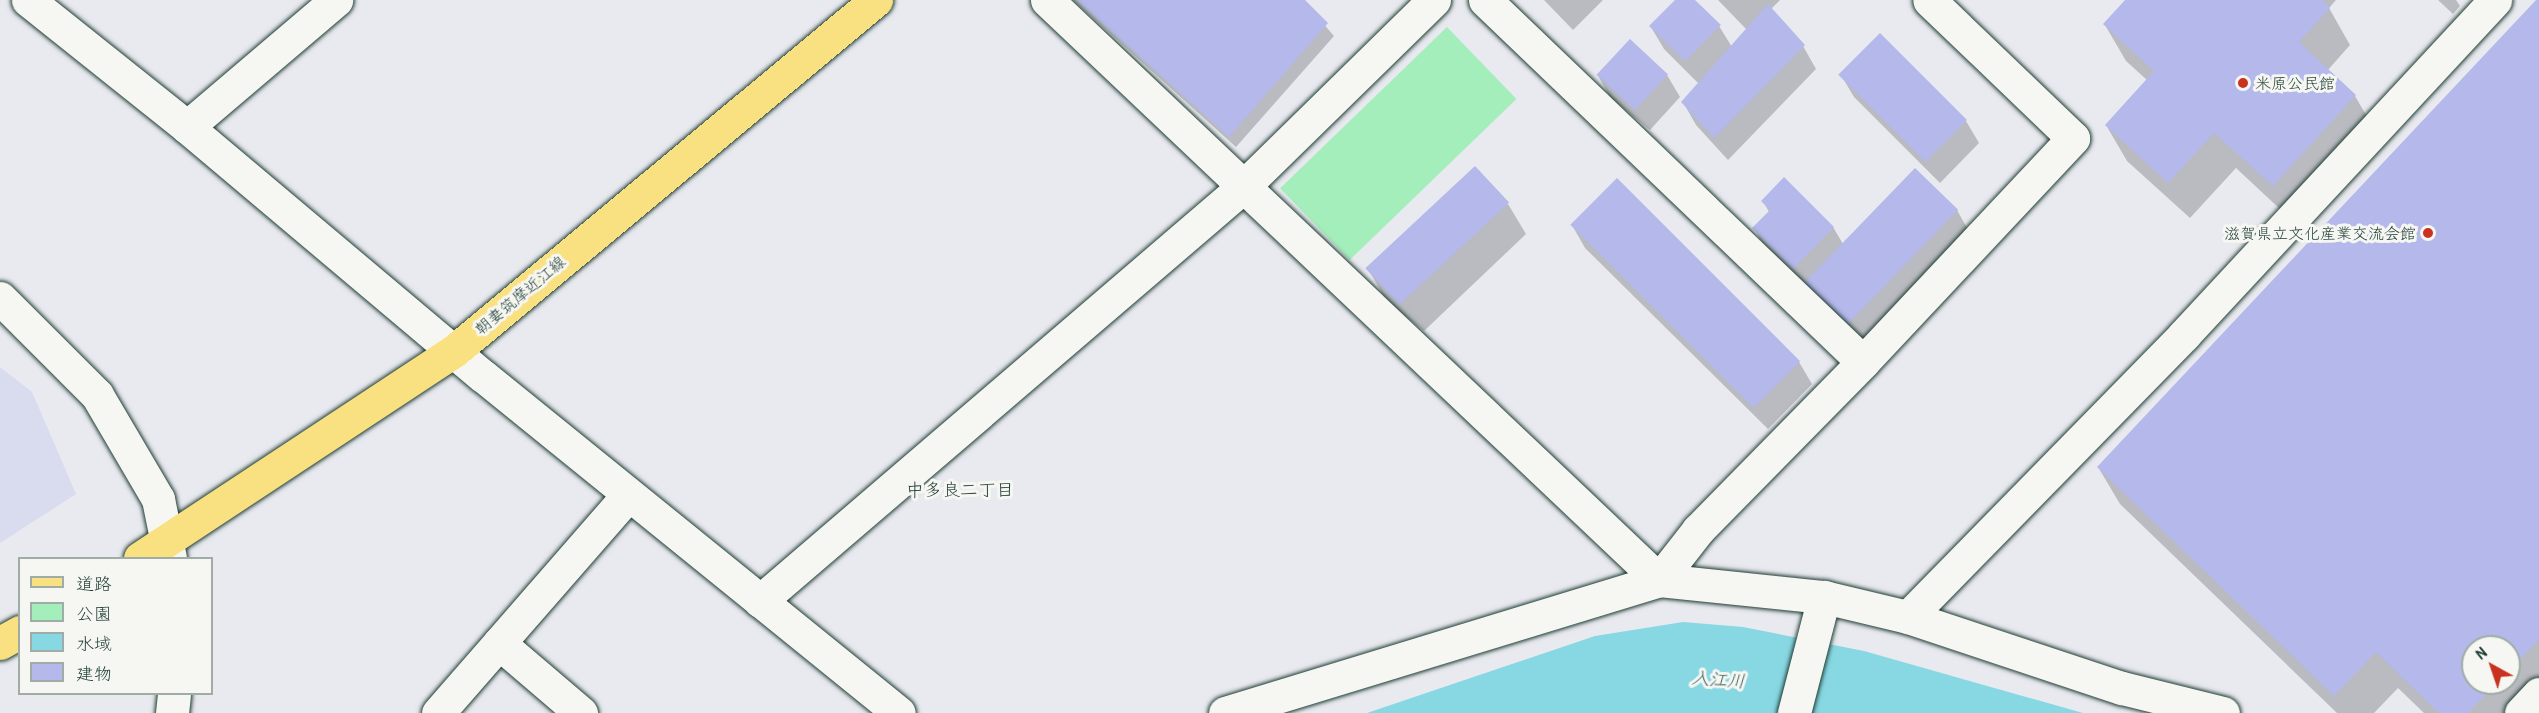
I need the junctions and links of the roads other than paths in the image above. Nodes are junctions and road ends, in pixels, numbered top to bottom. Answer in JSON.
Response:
{"nodes":[{"id":1,"x":28,"y":0,"type":"edge"},
{"id":2,"x":336,"y":0,"type":"edge"},
{"id":3,"x":876,"y":0,"type":"edge"},
{"id":4,"x":1047,"y":0,"type":"edge"},
{"id":5,"x":1434,"y":0,"type":"edge"},
{"id":6,"x":1485,"y":0,"type":"edge"},
{"id":7,"x":1929,"y":0,"type":"edge"},
{"id":8,"x":2495,"y":0,"type":"edge"},
{"id":9,"x":187,"y":127,"type":"junction"},
{"id":10,"x":1244,"y":186,"type":"junction"},
{"id":11,"x":0,"y":298,"type":"edge"},
{"id":12,"x":454,"y":351,"type":"junction"},
{"id":13,"x":1863,"y":363,"type":"junction"},
{"id":14,"x":628,"y":495,"type":"junction"},
{"id":15,"x":159,"y":553,"type":"edge"},
{"id":16,"x":1659,"y":580,"type":"junction"},
{"id":17,"x":1824,"y":597,"type":"junction"},
{"id":18,"x":760,"y":601,"type":"junction"},
{"id":19,"x":1908,"y":617,"type":"junction"},
{"id":20,"x":18,"y":633,"type":"edge"},
{"id":21,"x":0,"y":643,"type":"edge"},
{"id":22,"x":499,"y":643,"type":"junction"},
{"id":23,"x":2539,"y":694,"type":"edge"},
{"id":24,"x":174,"y":695,"type":"edge"},
{"id":25,"x":172,"y":713,"type":"edge"},
{"id":26,"x":438,"y":713,"type":"edge"},
{"id":27,"x":581,"y":713,"type":"edge"},
{"id":28,"x":899,"y":713,"type":"edge"},
{"id":29,"x":1225,"y":713,"type":"edge"},
{"id":30,"x":1794,"y":713,"type":"edge"},
{"id":31,"x":2223,"y":713,"type":"edge"},
{"id":32,"x":2521,"y":713,"type":"edge"}],
"edges":[{"from":1,"to":9,"type":"street"},
{"from":2,"to":9,"type":"street"},
{"from":3,"to":12,"type":"main road","name":"朝妻筑摩近江線"},
{"from":4,"to":10,"type":"street"},
{"from":5,"to":10,"type":"street"},
{"from":6,"to":13,"type":"street"},
{"from":7,"to":13,"type":"street"},
{"from":8,"to":19,"type":"street"},
{"from":9,"to":12,"type":"street"},
{"from":10,"to":16,"type":"street"},
{"from":10,"to":18,"type":"street"},
{"from":11,"to":15,"type":"street"},
{"from":12,"to":14,"type":"street"},
{"from":12,"to":15,"type":"main road","name":"朝妻筑摩近江線"},
{"from":13,"to":16,"type":"street"},
{"from":14,"to":18,"type":"street"},
{"from":14,"to":22,"type":"street"},
{"from":16,"to":17,"type":"street"},
{"from":16,"to":29,"type":"street"},
{"from":17,"to":19,"type":"street"},
{"from":17,"to":30,"type":"street"},
{"from":18,"to":28,"type":"street"},
{"from":19,"to":31,"type":"street"},
{"from":20,"to":21,"type":"main road"},
{"from":22,"to":26,"type":"street"},
{"from":22,"to":27,"type":"street"},
{"from":23,"to":32,"type":"street"},
{"from":24,"to":25,"type":"street"}]}
